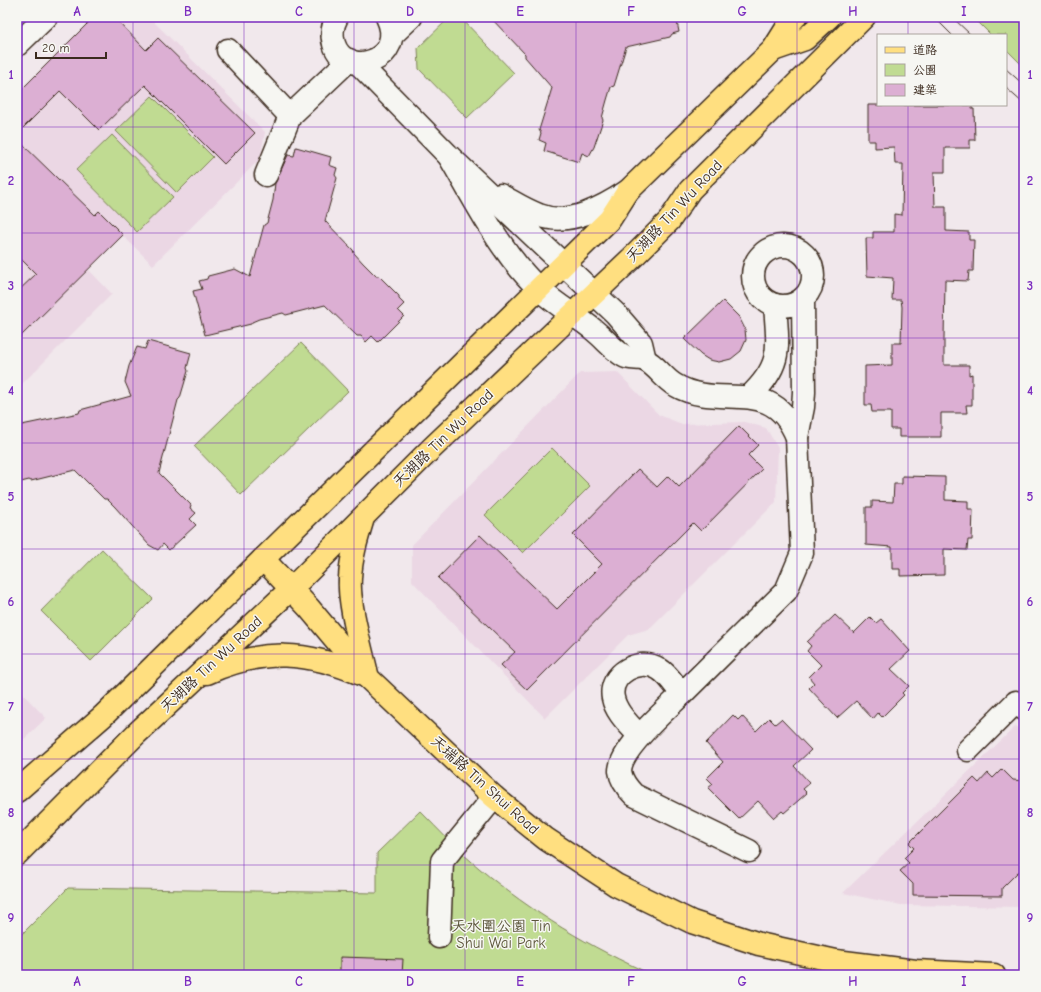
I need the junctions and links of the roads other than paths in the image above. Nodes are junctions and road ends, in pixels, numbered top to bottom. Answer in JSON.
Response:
{"nodes":[{"id":1,"x":46,"y":17,"type":"edge"},
{"id":2,"x":337,"y":17,"type":"edge"},
{"id":3,"x":411,"y":17,"type":"edge"},
{"id":4,"x":795,"y":17,"type":"edge"},
{"id":5,"x":829,"y":17,"type":"edge"},
{"id":6,"x":864,"y":17,"type":"edge"},
{"id":7,"x":390,"y":26,"type":"edge"},
{"id":8,"x":17,"y":45,"type":"edge"},
{"id":9,"x":228,"y":50,"type":"dead end"},
{"id":10,"x":773,"y":50,"type":"junction"},
{"id":11,"x":353,"y":62,"type":"junction"},
{"id":12,"x":290,"y":116,"type":"junction"},
{"id":13,"x":449,"y":156,"type":"junction"},
{"id":14,"x":266,"y":175,"type":"dead end"},
{"id":15,"x":475,"y":180,"type":"junction"},
{"id":16,"x":628,"y":191,"type":"junction"},
{"id":17,"x":563,"y":265,"type":"junction"},
{"id":18,"x":539,"y":289,"type":"junction"},
{"id":19,"x":595,"y":294,"type":"junction"},
{"id":20,"x":803,"y":299,"type":"junction"},
{"id":21,"x":775,"y":305,"type":"junction"},
{"id":22,"x":572,"y":315,"type":"junction"},
{"id":23,"x":645,"y":360,"type":"junction"},
{"id":24,"x":749,"y":397,"type":"junction"},
{"id":25,"x":797,"y":437,"type":"junction"},
{"id":26,"x":364,"y":516,"type":"junction"},
{"id":27,"x":263,"y":559,"type":"junction"},
{"id":28,"x":291,"y":589,"type":"junction"},
{"id":29,"x":196,"y":677,"type":"junction"},
{"id":30,"x":368,"y":677,"type":"junction"},
{"id":31,"x":682,"y":694,"type":"junction"},
{"id":32,"x":1024,"y":709,"type":"edge"},
{"id":33,"x":639,"y":736,"type":"junction"},
{"id":34,"x":968,"y":750,"type":"dead end"},
{"id":35,"x":17,"y":791,"type":"edge"},
{"id":36,"x":494,"y":797,"type":"junction"},
{"id":37,"x":749,"y":852,"type":"dead end"},
{"id":38,"x":17,"y":854,"type":"edge"},
{"id":39,"x":438,"y":937,"type":"dead end"},
{"id":40,"x":994,"y":975,"type":"edge"}],
"edges":[{"from":1,"to":8,"type":"lane"},
{"from":2,"to":11,"type":"lane"},
{"from":3,"to":7,"type":"lane"},
{"from":4,"to":10,"type":"main road"},
{"from":5,"to":10,"type":"main road"},
{"from":6,"to":19,"type":"main road","name":"天湖路 Tin Wu Road"},
{"from":7,"to":11,"type":"lane"},
{"from":9,"to":12,"type":"lane"},
{"from":10,"to":16,"type":"main road"},
{"from":11,"to":12,"type":"lane"},
{"from":11,"to":13,"type":"lane"},
{"from":12,"to":14,"type":"lane"},
{"from":13,"to":15,"type":"lane"},
{"from":13,"to":18,"type":"lane"},
{"from":15,"to":16,"type":"lane"},
{"from":15,"to":17,"type":"lane"},
{"from":16,"to":17,"type":"main road"},
{"from":17,"to":18,"type":"main road"},
{"from":17,"to":19,"type":"lane"},
{"from":18,"to":22,"type":"lane"},
{"from":18,"to":27,"type":"main road"},
{"from":19,"to":22,"type":"main road","name":"天湖路 Tin Wu Road"},
{"from":19,"to":23,"type":"lane"},
{"from":20,"to":21,"type":"lane"},
{"from":20,"to":21,"type":"lane"},
{"from":20,"to":25,"type":"lane"},
{"from":21,"to":24,"type":"lane"},
{"from":22,"to":23,"type":"lane"},
{"from":22,"to":26,"type":"main road","name":"天湖路 Tin Wu Road"},
{"from":23,"to":24,"type":"lane"},
{"from":24,"to":25,"type":"lane"},
{"from":25,"to":31,"type":"lane"},
{"from":26,"to":28,"type":"main road","name":"天湖路 Tin Wu Road"},
{"from":26,"to":30,"type":"main road"},
{"from":27,"to":28,"type":"main road","name":"天瑞路 Tin Shui Road"},
{"from":27,"to":35,"type":"main road"},
{"from":28,"to":29,"type":"main road","name":"天湖路 Tin Wu Road"},
{"from":28,"to":30,"type":"main road","name":"天瑞路 Tin Shui Road"},
{"from":29,"to":30,"type":"main road"},
{"from":29,"to":38,"type":"main road","name":"天湖路 Tin Wu Road"},
{"from":30,"to":36,"type":"main road","name":"天瑞路 Tin Shui Road"},
{"from":31,"to":33,"type":"lane"},
{"from":31,"to":33,"type":"lane"},
{"from":32,"to":34,"type":"lane"},
{"from":33,"to":37,"type":"lane"},
{"from":36,"to":39,"type":"lane"},
{"from":36,"to":40,"type":"main road","name":"天瑞路 Tin Shui Road"}]}
